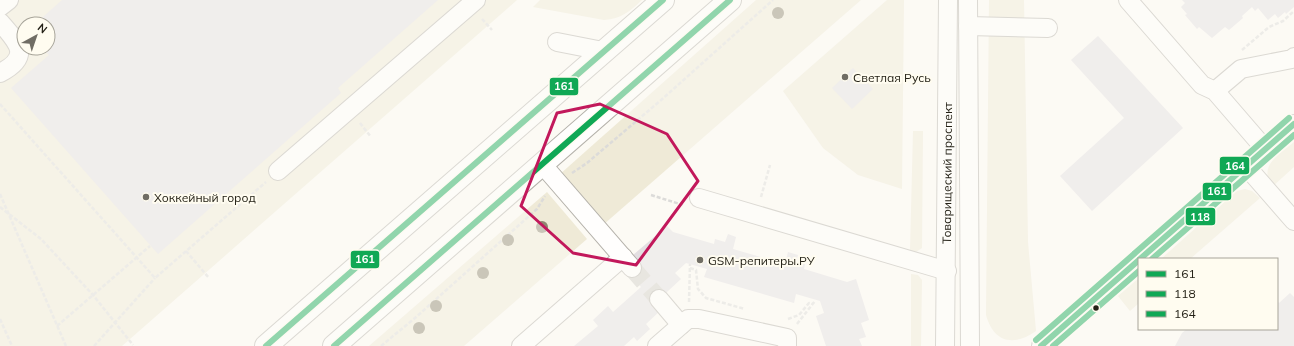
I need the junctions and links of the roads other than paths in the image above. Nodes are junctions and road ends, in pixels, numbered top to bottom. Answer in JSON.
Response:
{"nodes":[{"id":1,"x":9,"y":0,"type":"edge"},
{"id":2,"x":476,"y":0,"type":"edge"},
{"id":3,"x":663,"y":0,"type":"edge"},
{"id":4,"x":730,"y":0,"type":"edge"},
{"id":5,"x":948,"y":0,"type":"edge"},
{"id":6,"x":968,"y":0,"type":"edge"},
{"id":7,"x":1128,"y":0,"type":"edge"},
{"id":8,"x":0,"y":7,"type":"edge"},
{"id":9,"x":0,"y":22,"type":"edge"},
{"id":10,"x":968,"y":26,"type":"junction"},
{"id":11,"x":1048,"y":28,"type":"dead end"},
{"id":12,"x":557,"y":42,"type":"dead end"},
{"id":13,"x":603,"y":51,"type":"junction"},
{"id":14,"x":1294,"y":57,"type":"edge"},
{"id":15,"x":0,"y":73,"type":"edge"},
{"id":16,"x":1215,"y":91,"type":"junction"},
{"id":17,"x":1294,"y":124,"type":"edge"},
{"id":18,"x":1265,"y":149,"type":"junction"},
{"id":19,"x":542,"y":164,"type":"junction"},
{"id":20,"x":1246,"y":166,"type":"junction"},
{"id":21,"x":278,"y":171,"type":"road end"},
{"id":22,"x":699,"y":198,"type":"dead end"},
{"id":23,"x":1294,"y":221,"type":"edge"},
{"id":24,"x":1142,"y":258,"type":"edge"},
{"id":25,"x":1138,"y":262,"type":"edge"},
{"id":26,"x":947,"y":271,"type":"junction"},
{"id":27,"x":659,"y":299,"type":"tunnel mouth"},
{"id":28,"x":684,"y":322,"type":"junction"},
{"id":29,"x":787,"y":342,"type":"edge"},
{"id":30,"x":266,"y":346,"type":"edge"},
{"id":31,"x":334,"y":346,"type":"edge"},
{"id":32,"x":521,"y":346,"type":"edge"},
{"id":33,"x":657,"y":346,"type":"edge"},
{"id":34,"x":945,"y":346,"type":"edge"},
{"id":35,"x":970,"y":346,"type":"edge"},
{"id":36,"x":1041,"y":346,"type":"edge"}],
"edges":[{"from":1,"to":8,"type":"street"},
{"from":2,"to":21,"type":"street"},
{"from":3,"to":13,"type":"main road"},
{"from":4,"to":19,"type":"main road"},
{"from":5,"to":26,"type":"street","name":"Товарищеский проспект"},
{"from":6,"to":10,"type":"street","name":"Товарищеский проспект"},
{"from":7,"to":16,"type":"street"},
{"from":9,"to":15,"type":"street"},
{"from":10,"to":11,"type":"street"},
{"from":10,"to":35,"type":"street","name":"Товарищеский проспект"},
{"from":12,"to":13,"type":"street"},
{"from":13,"to":30,"type":"main road"},
{"from":14,"to":16,"type":"street"},
{"from":16,"to":18,"type":"street"},
{"from":17,"to":18,"type":"street"},
{"from":18,"to":20,"type":"street"},
{"from":19,"to":31,"type":"main road"},
{"from":19,"to":32,"type":"street"},
{"from":20,"to":23,"type":"street"},
{"from":20,"to":24,"type":"street"},
{"from":22,"to":26,"type":"street"},
{"from":25,"to":36,"type":"street"},
{"from":26,"to":34,"type":"street","name":"Товарищеский проспект"},
{"from":27,"to":28,"type":"street"},
{"from":28,"to":29,"type":"street"},
{"from":28,"to":33,"type":"street"}]}
